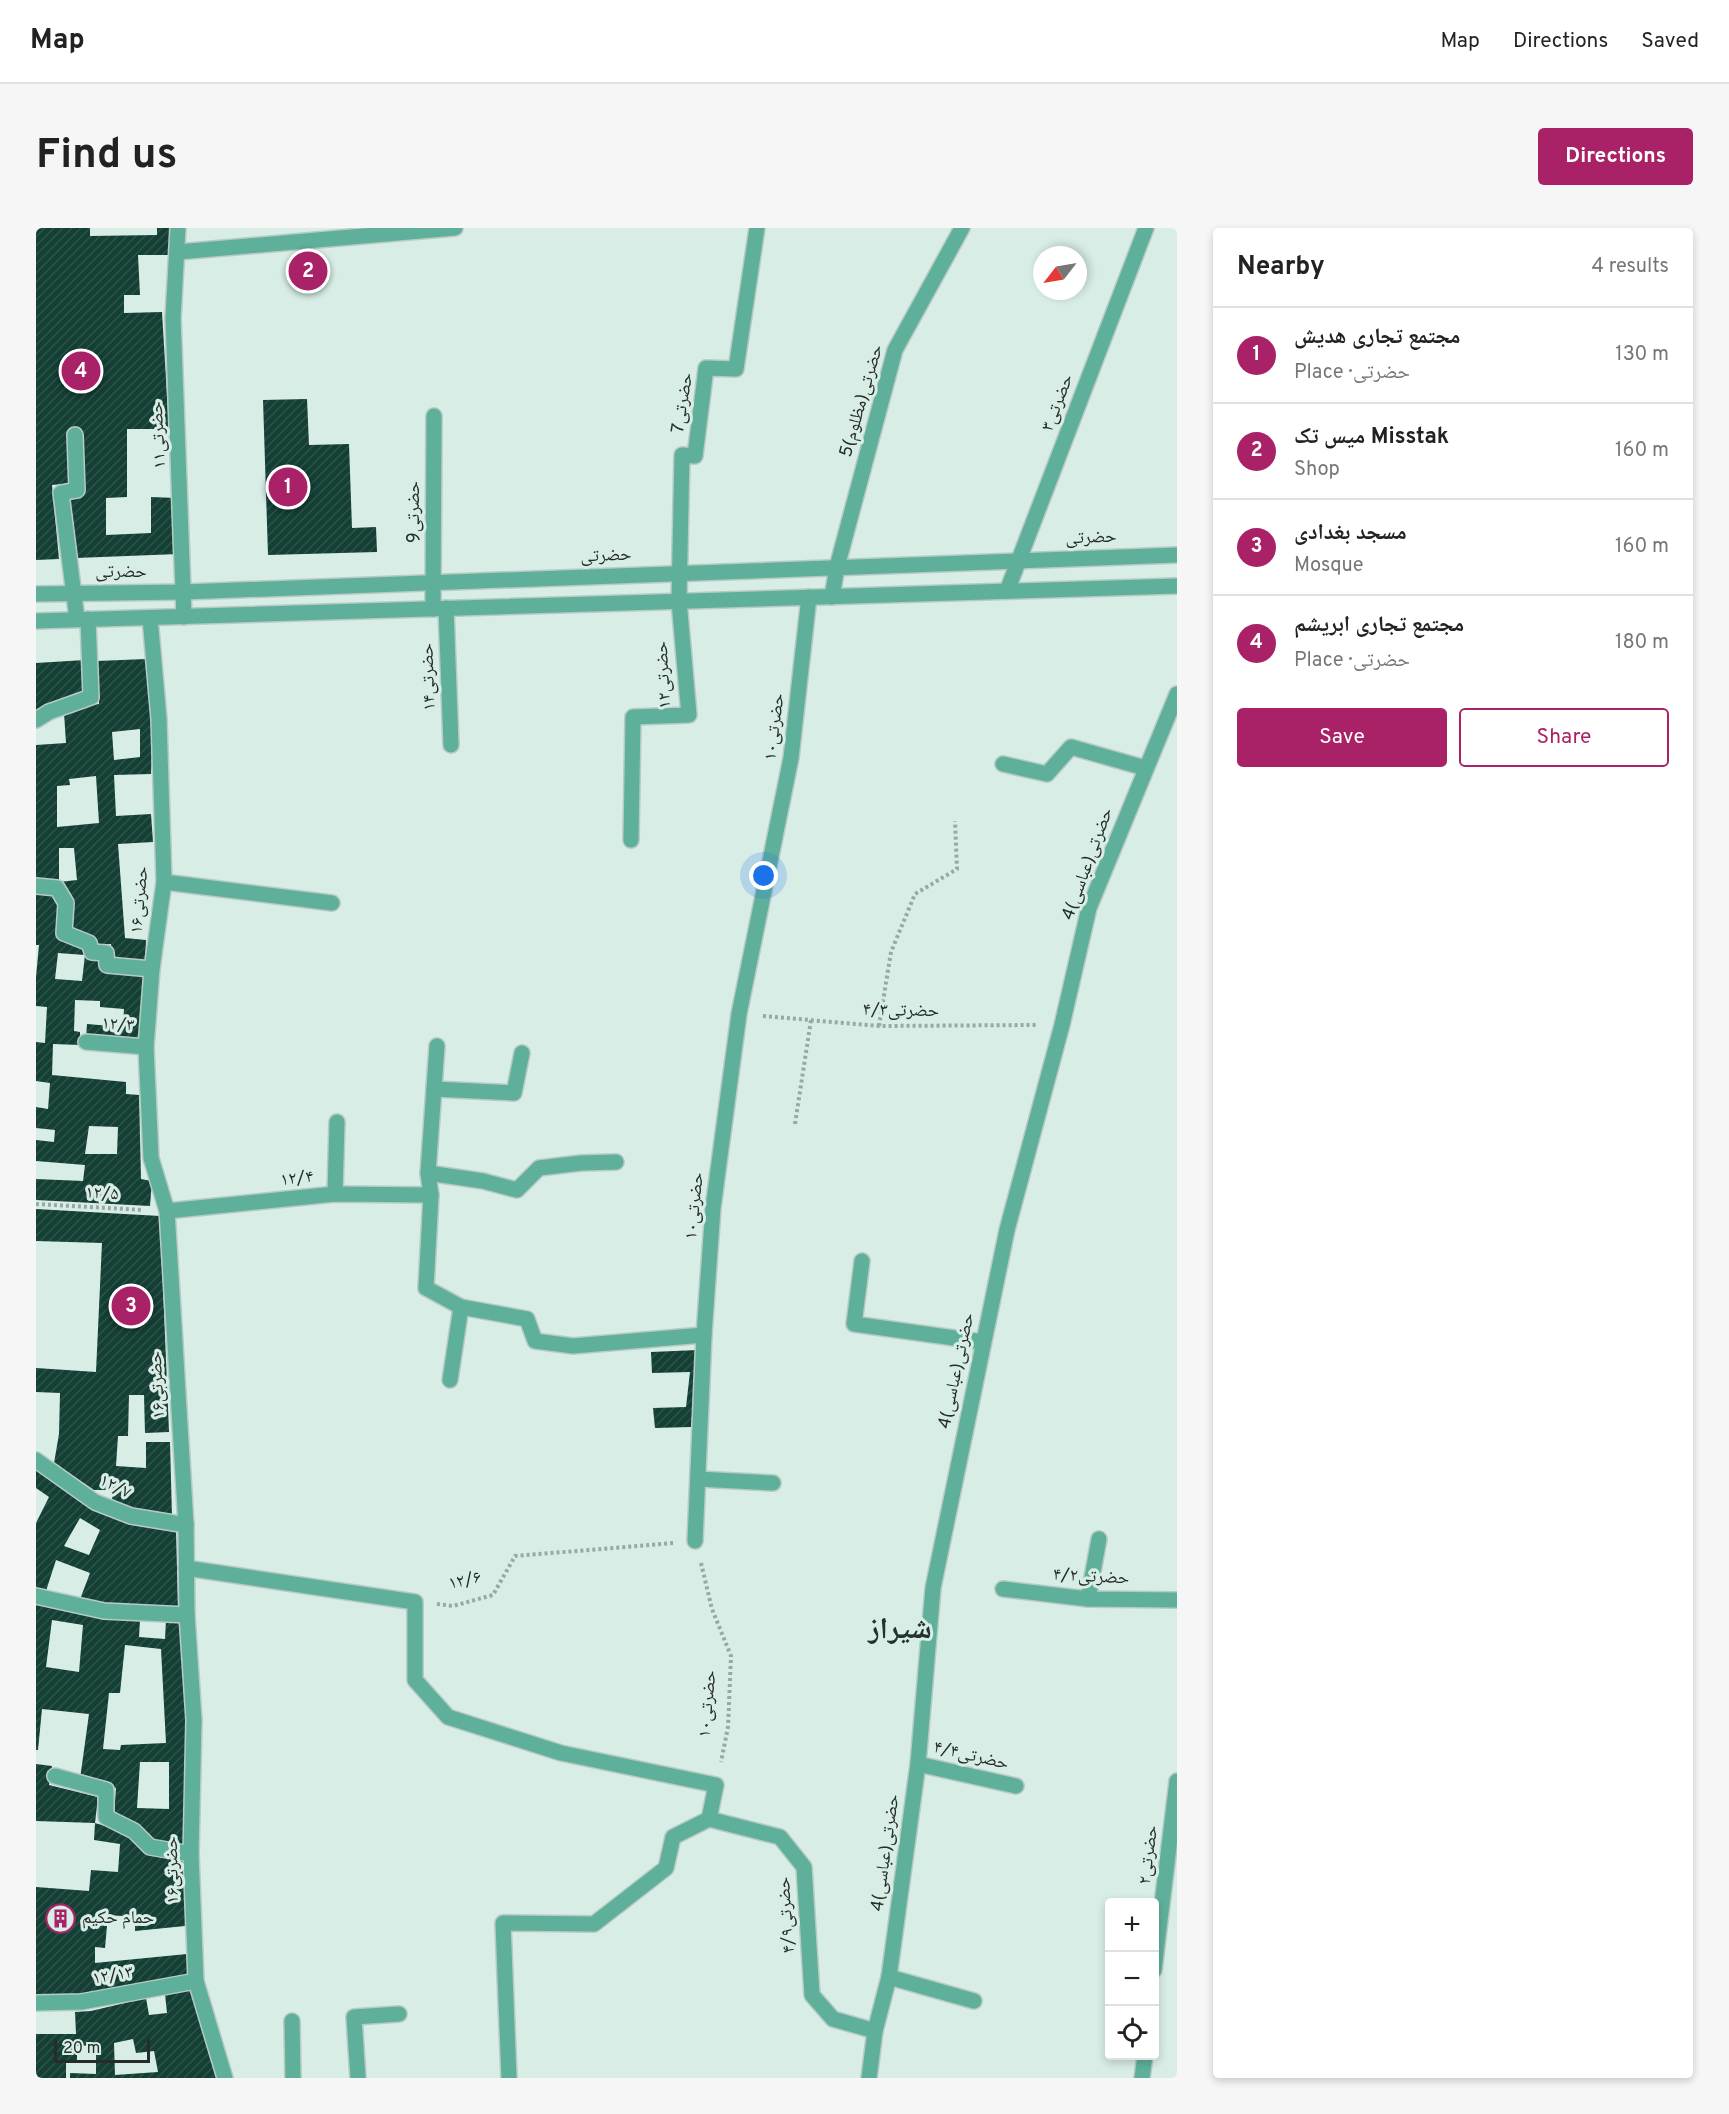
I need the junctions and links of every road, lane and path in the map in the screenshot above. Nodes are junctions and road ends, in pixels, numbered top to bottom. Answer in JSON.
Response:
{"nodes":[{"id":1,"x":178,"y":228,"type":"edge"},
{"id":2,"x":455,"y":228,"type":"edge"},
{"id":3,"x":757,"y":228,"type":"edge"},
{"id":4,"x":962,"y":228,"type":"edge"},
{"id":5,"x":1146,"y":228,"type":"edge"},
{"id":6,"x":178,"y":252,"type":"junction"},
{"id":7,"x":434,"y":416,"type":"dead end"},
{"id":8,"x":75,"y":435,"type":"dead end"},
{"id":9,"x":1177,"y":555,"type":"edge"},
{"id":10,"x":1019,"y":561,"type":"junction"},
{"id":11,"x":837,"y":567,"type":"junction"},
{"id":12,"x":679,"y":573,"type":"junction"},
{"id":13,"x":434,"y":582,"type":"junction"},
{"id":14,"x":1177,"y":586,"type":"edge"},
{"id":15,"x":1007,"y":591,"type":"junction"},
{"id":16,"x":75,"y":592,"type":"junction"},
{"id":17,"x":184,"y":592,"type":"junction"},
{"id":18,"x":36,"y":594,"type":"edge"},
{"id":19,"x":809,"y":597,"type":"junction"},
{"id":20,"x":832,"y":597,"type":"junction"},
{"id":21,"x":679,"y":601,"type":"junction"},
{"id":22,"x":440,"y":609,"type":"junction"},
{"id":23,"x":184,"y":617,"type":"junction"},
{"id":24,"x":150,"y":618,"type":"junction"},
{"id":25,"x":83,"y":619,"type":"junction"},
{"id":26,"x":36,"y":621,"type":"edge"},
{"id":27,"x":1177,"y":694,"type":"edge"},
{"id":28,"x":36,"y":720,"type":"edge"},
{"id":29,"x":451,"y":745,"type":"dead end"},
{"id":30,"x":1004,"y":764,"type":"dead end"},
{"id":31,"x":1145,"y":768,"type":"junction"},
{"id":32,"x":955,"y":821,"type":"dead end"},
{"id":33,"x":631,"y":840,"type":"dead end"},
{"id":34,"x":164,"y":882,"type":"junction"},
{"id":35,"x":36,"y":886,"type":"edge"},
{"id":36,"x":332,"y":903,"type":"dead end"},
{"id":37,"x":152,"y":969,"type":"junction"},
{"id":38,"x":739,"y":1014,"type":"junction"},
{"id":39,"x":811,"y":1020,"type":"junction"},
{"id":40,"x":1062,"y":1025,"type":"junction"},
{"id":41,"x":879,"y":1026,"type":"junction"},
{"id":42,"x":86,"y":1042,"type":"dead end"},
{"id":43,"x":437,"y":1046,"type":"dead end"},
{"id":44,"x":146,"y":1047,"type":"junction"},
{"id":45,"x":522,"y":1053,"type":"dead end"},
{"id":46,"x":434,"y":1089,"type":"junction"},
{"id":47,"x":337,"y":1122,"type":"dead end"},
{"id":48,"x":795,"y":1124,"type":"dead end"},
{"id":49,"x":616,"y":1162,"type":"dead end"},
{"id":50,"x":428,"y":1173,"type":"junction"},
{"id":51,"x":335,"y":1194,"type":"junction"},
{"id":52,"x":431,"y":1195,"type":"junction"},
{"id":53,"x":36,"y":1204,"type":"edge"},
{"id":54,"x":167,"y":1211,"type":"junction"},
{"id":55,"x":862,"y":1261,"type":"dead end"},
{"id":56,"x":461,"y":1307,"type":"junction"},
{"id":57,"x":704,"y":1335,"type":"junction"},
{"id":58,"x":983,"y":1342,"type":"junction"},
{"id":59,"x":450,"y":1380,"type":"dead end"},
{"id":60,"x":36,"y":1460,"type":"edge"},
{"id":61,"x":698,"y":1479,"type":"junction"},
{"id":62,"x":773,"y":1483,"type":"dead end"},
{"id":63,"x":186,"y":1525,"type":"junction"},
{"id":64,"x":1099,"y":1539,"type":"dead end"},
{"id":65,"x":695,"y":1541,"type":"junction"},
{"id":66,"x":186,"y":1568,"type":"junction"},
{"id":67,"x":1003,"y":1589,"type":"dead end"},
{"id":68,"x":36,"y":1596,"type":"edge"},
{"id":69,"x":1088,"y":1599,"type":"junction"},
{"id":70,"x":1177,"y":1600,"type":"edge"},
{"id":71,"x":415,"y":1602,"type":"junction"},
{"id":72,"x":187,"y":1615,"type":"junction"},
{"id":73,"x":918,"y":1764,"type":"junction"},
{"id":74,"x":55,"y":1776,"type":"dead end"},
{"id":75,"x":1177,"y":1781,"type":"edge"},
{"id":76,"x":716,"y":1785,"type":"junction"},
{"id":77,"x":1016,"y":1786,"type":"dead end"},
{"id":78,"x":709,"y":1819,"type":"junction"},
{"id":79,"x":191,"y":1854,"type":"junction"},
{"id":80,"x":1157,"y":1952,"type":"edge"},
{"id":81,"x":889,"y":1977,"type":"junction"},
{"id":82,"x":196,"y":1981,"type":"junction"},
{"id":83,"x":974,"y":2001,"type":"dead end"},
{"id":84,"x":36,"y":2003,"type":"edge"},
{"id":85,"x":399,"y":2014,"type":"dead end"},
{"id":86,"x":292,"y":2021,"type":"dead end"},
{"id":87,"x":875,"y":2031,"type":"junction"},
{"id":88,"x":1144,"y":2060,"type":"edge"},
{"id":89,"x":225,"y":2078,"type":"edge"},
{"id":90,"x":293,"y":2078,"type":"edge"},
{"id":91,"x":358,"y":2078,"type":"edge"},
{"id":92,"x":509,"y":2078,"type":"edge"},
{"id":93,"x":869,"y":2078,"type":"edge"},
{"id":94,"x":1142,"y":2078,"type":"edge"}],
"edges":[{"from":1,"to":6,"type":"street","name":"حضرتی۱۱"},
{"from":2,"to":6,"type":"street"},
{"from":3,"to":12,"type":"street","name":"7حضرتی"},
{"from":4,"to":11,"type":"street","name":"5حضرتی(مظلوم)"},
{"from":5,"to":10,"type":"street","name":"حضرتی۳"},
{"from":6,"to":17,"type":"street","name":"حضرتی۱۱"},
{"from":7,"to":13,"type":"street","name":"9حضرتی"},
{"from":8,"to":16,"type":"street"},
{"from":9,"to":10,"type":"street","name":"حضرتی"},
{"from":10,"to":11,"type":"street","name":"حضرتی"},
{"from":10,"to":15,"type":"street","name":"حضرتی۳"},
{"from":11,"to":12,"type":"street","name":"حضرتی"},
{"from":11,"to":20,"type":"street","name":"5حضرتی(مظلوم)"},
{"from":12,"to":13,"type":"street","name":"حضرتی"},
{"from":12,"to":21,"type":"street","name":"7حضرتی"},
{"from":13,"to":17,"type":"street","name":"حضرتی"},
{"from":13,"to":22,"type":"street","name":"9حضرتی"},
{"from":14,"to":15,"type":"street"},
{"from":15,"to":20,"type":"street"},
{"from":16,"to":17,"type":"street","name":"حضرتی"},
{"from":16,"to":18,"type":"street","name":"حضرتی"},
{"from":16,"to":25,"type":"street"},
{"from":17,"to":23,"type":"street","name":"حضرتی۱۱"},
{"from":19,"to":20,"type":"street"},
{"from":19,"to":21,"type":"street"},
{"from":19,"to":38,"type":"street","name":"حضرتی۱۰"},
{"from":21,"to":22,"type":"street"},
{"from":21,"to":33,"type":"street","name":"حضرتی۱۲"},
{"from":22,"to":23,"type":"street"},
{"from":22,"to":29,"type":"street","name":"حضرتی۱۴"},
{"from":23,"to":24,"type":"street"},
{"from":24,"to":25,"type":"street"},
{"from":24,"to":34,"type":"street","name":"حضرتی۱۶"},
{"from":25,"to":26,"type":"street"},
{"from":25,"to":28,"type":"street"},
{"from":27,"to":31,"type":"street","name":"4حضرتی(عباسی)"},
{"from":30,"to":31,"type":"street"},
{"from":31,"to":40,"type":"street","name":"4حضرتی(عباسی)"},
{"from":32,"to":41,"type":"path"},
{"from":34,"to":36,"type":"street"},
{"from":34,"to":37,"type":"street","name":"حضرتی۱۶"},
{"from":35,"to":37,"type":"street"},
{"from":37,"to":44,"type":"street","name":"حضرتی۱۶"},
{"from":38,"to":39,"type":"path","name":"حضرتی۴/۳"},
{"from":38,"to":57,"type":"street","name":"حضرتی۱۰"},
{"from":39,"to":41,"type":"path","name":"حضرتی۴/۳"},
{"from":39,"to":48,"type":"path"},
{"from":40,"to":41,"type":"path","name":"حضرتی۴/۳"},
{"from":40,"to":58,"type":"street","name":"4حضرتی(عباسی)"},
{"from":42,"to":44,"type":"street","name":"۱۲/۳"},
{"from":43,"to":46,"type":"street"},
{"from":44,"to":54,"type":"street","name":"حضرتی۱۶"},
{"from":45,"to":46,"type":"street"},
{"from":46,"to":50,"type":"street"},
{"from":47,"to":51,"type":"street"},
{"from":49,"to":50,"type":"street"},
{"from":50,"to":52,"type":"street"},
{"from":51,"to":52,"type":"street","name":"۱۲/۴"},
{"from":51,"to":54,"type":"street","name":"۱۲/۴"},
{"from":52,"to":56,"type":"street"},
{"from":53,"to":54,"type":"path","name":"۱۲/۵"},
{"from":54,"to":63,"type":"street","name":"حضرتی۱۶"},
{"from":55,"to":58,"type":"street"},
{"from":56,"to":57,"type":"street"},
{"from":56,"to":59,"type":"street"},
{"from":57,"to":61,"type":"street","name":"حضرتی۱۰"},
{"from":58,"to":73,"type":"street","name":"4حضرتی(عباسی)"},
{"from":60,"to":63,"type":"street","name":"۱۲/۷"},
{"from":61,"to":62,"type":"street"},
{"from":61,"to":65,"type":"street","name":"حضرتی۱۰"},
{"from":63,"to":66,"type":"street","name":"حضرتی۱۶"},
{"from":64,"to":69,"type":"street"},
{"from":65,"to":71,"type":"path","name":"۱۲/۶"},
{"from":65,"to":76,"type":"path","name":"حضرتی۱۰"},
{"from":66,"to":71,"type":"street"},
{"from":66,"to":72,"type":"street","name":"حضرتی۱۶"},
{"from":67,"to":69,"type":"street","name":"حضرتی۴/۲"},
{"from":68,"to":72,"type":"street"},
{"from":69,"to":70,"type":"street","name":"حضرتی۴/۲"},
{"from":71,"to":76,"type":"street"},
{"from":72,"to":79,"type":"street","name":"حضرتی۱۶"},
{"from":73,"to":77,"type":"street","name":"حضرتی۴/۴"},
{"from":73,"to":81,"type":"street","name":"4حضرتی(عباسی)"},
{"from":74,"to":79,"type":"street"},
{"from":75,"to":80,"type":"street","name":"حضرتی۲"},
{"from":76,"to":78,"type":"street"},
{"from":78,"to":87,"type":"street","name":"حضرتی۴/۹"},
{"from":78,"to":92,"type":"street"},
{"from":79,"to":82,"type":"street","name":"حضرتی۱۶"},
{"from":81,"to":83,"type":"street"},
{"from":81,"to":87,"type":"street","name":"4حضرتی(عباسی)"},
{"from":82,"to":84,"type":"street","name":"۱۲/۱۳"},
{"from":82,"to":89,"type":"street","name":"حضرتی۱۶"},
{"from":85,"to":91,"type":"street"},
{"from":86,"to":90,"type":"street"},
{"from":87,"to":93,"type":"street","name":"4حضرتی(عباسی)"},
{"from":88,"to":94,"type":"street"}]}
